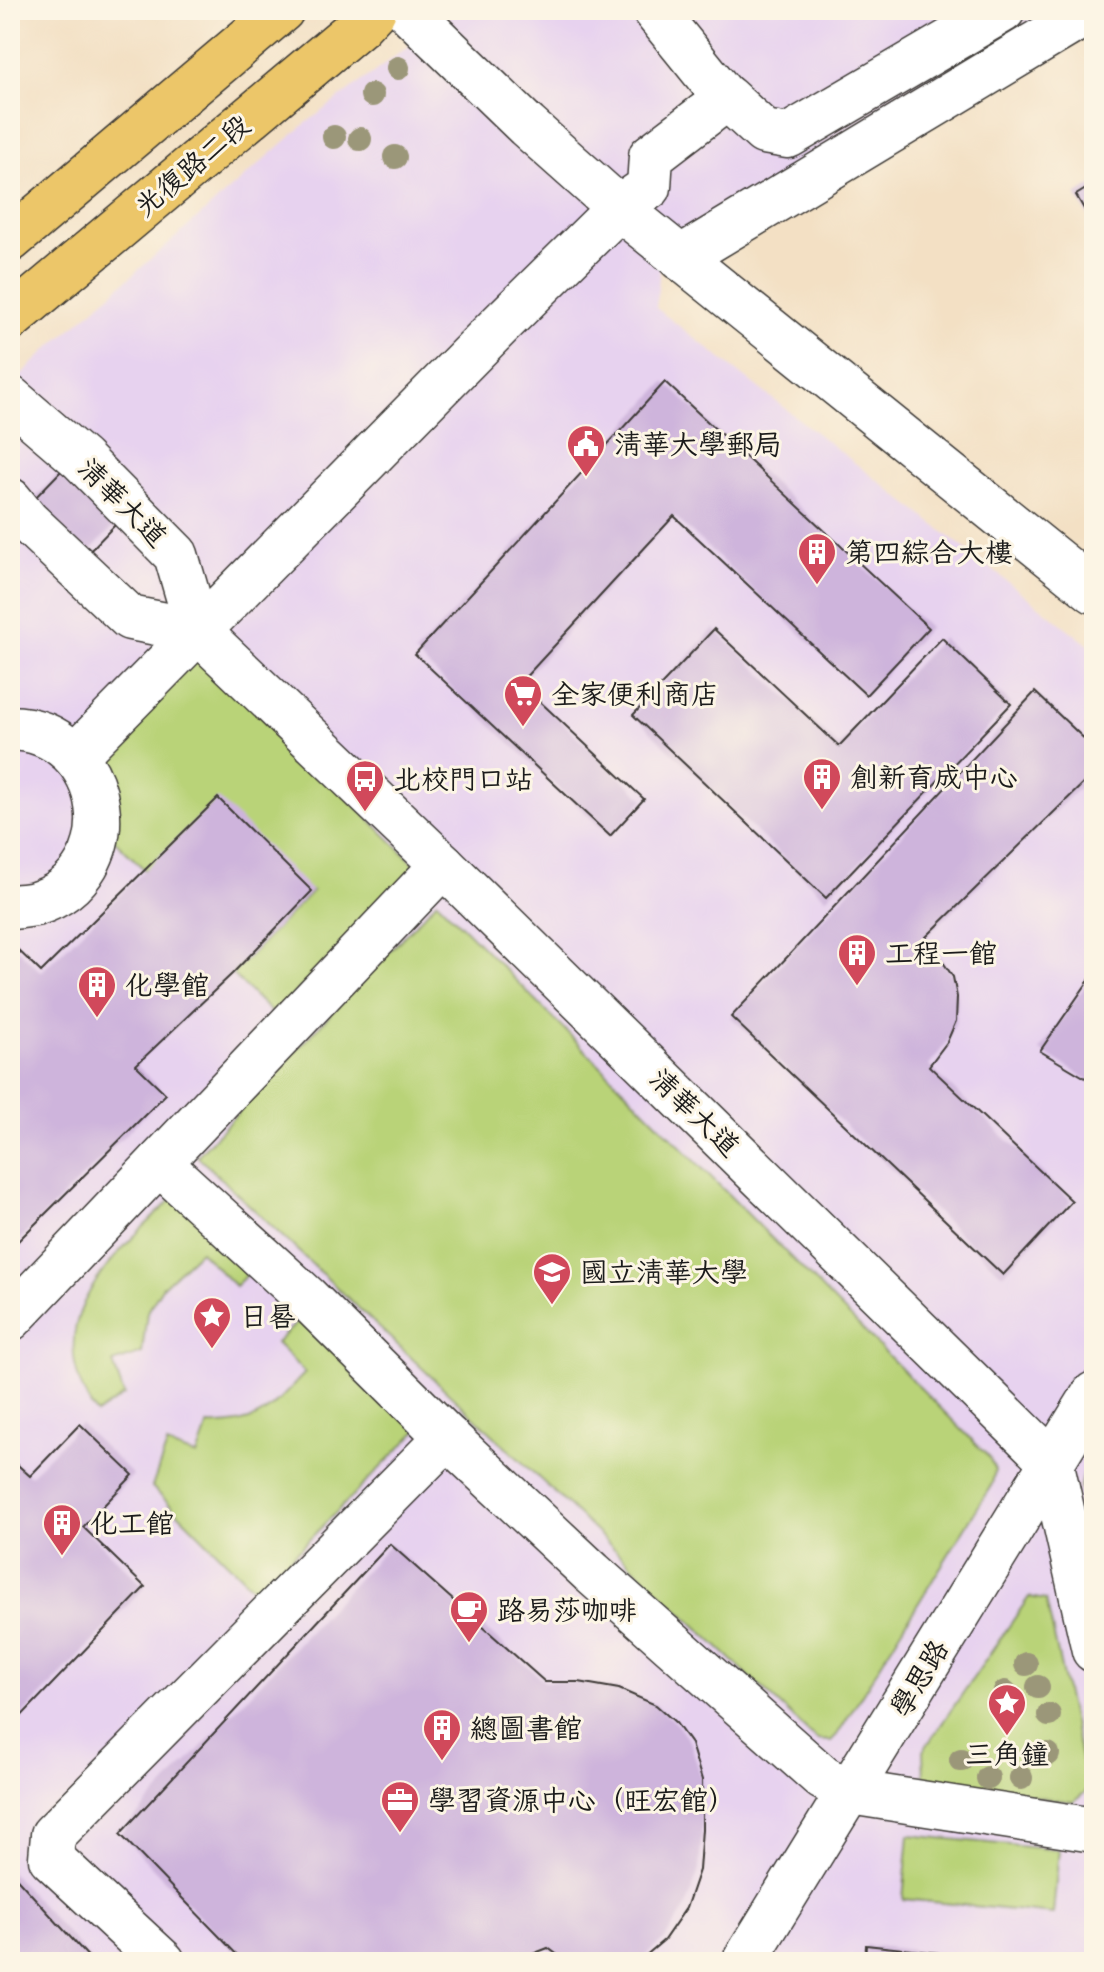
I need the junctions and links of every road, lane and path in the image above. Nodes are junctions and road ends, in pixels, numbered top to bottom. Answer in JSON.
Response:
{"nodes":[{"id":1,"x":282,"y":10,"type":"edge"},
{"id":2,"x":374,"y":10,"type":"edge"},
{"id":3,"x":407,"y":10,"type":"edge"},
{"id":4,"x":654,"y":10,"type":"edge"},
{"id":5,"x":1003,"y":10,"type":"edge"},
{"id":6,"x":1092,"y":10,"type":"edge"},
{"id":7,"x":726,"y":99,"type":"junction"},
{"id":8,"x":619,"y":208,"type":"junction"},
{"id":9,"x":10,"y":240,"type":"edge"},
{"id":10,"x":680,"y":258,"type":"junction"},
{"id":11,"x":10,"y":319,"type":"edge"},
{"id":12,"x":10,"y":398,"type":"edge"},
{"id":13,"x":10,"y":500,"type":"edge"},
{"id":14,"x":1094,"y":591,"type":"edge"},
{"id":15,"x":198,"y":631,"type":"junction"},
{"id":16,"x":10,"y":728,"type":"edge"},
{"id":17,"x":76,"y":755,"type":"junction"},
{"id":18,"x":443,"y":865,"type":"junction"},
{"id":19,"x":10,"y":907,"type":"edge"},
{"id":20,"x":159,"y":1163,"type":"junction"},
{"id":21,"x":10,"y":1319,"type":"edge"},
{"id":22,"x":1094,"y":1394,"type":"edge"},
{"id":23,"x":447,"y":1437,"type":"junction"},
{"id":24,"x":1051,"y":1461,"type":"junction"},
{"id":25,"x":1094,"y":1650,"type":"edge"},
{"id":26,"x":850,"y":1792,"type":"junction"},
{"id":27,"x":1094,"y":1830,"type":"edge"},
{"id":28,"x":163,"y":1962,"type":"edge"},
{"id":29,"x":744,"y":1962,"type":"edge"}],
"edges":[{"from":1,"to":9,"type":"main road"},
{"from":2,"to":11,"type":"main road","name":"光復路二段"},
{"from":3,"to":8,"type":"street"},
{"from":4,"to":7,"type":"street"},
{"from":5,"to":7,"type":"street"},
{"from":6,"to":10,"type":"street"},
{"from":7,"to":8,"type":"street"},
{"from":8,"to":10,"type":"street"},
{"from":8,"to":15,"type":"street"},
{"from":10,"to":14,"type":"street"},
{"from":12,"to":15,"type":"street","name":"清華大道"},
{"from":13,"to":15,"type":"street"},
{"from":15,"to":17,"type":"street"},
{"from":15,"to":18,"type":"street","name":"清華大道"},
{"from":16,"to":17,"type":"street"},
{"from":17,"to":19,"type":"street"},
{"from":18,"to":20,"type":"street"},
{"from":18,"to":24,"type":"street","name":"清華大道"},
{"from":20,"to":21,"type":"street"},
{"from":20,"to":23,"type":"street"},
{"from":22,"to":24,"type":"street","name":"學思路"},
{"from":23,"to":26,"type":"street"},
{"from":23,"to":28,"type":"street"},
{"from":24,"to":25,"type":"street"},
{"from":24,"to":26,"type":"street","name":"學思路"},
{"from":26,"to":27,"type":"street"},
{"from":26,"to":29,"type":"street","name":"學思路"}]}
